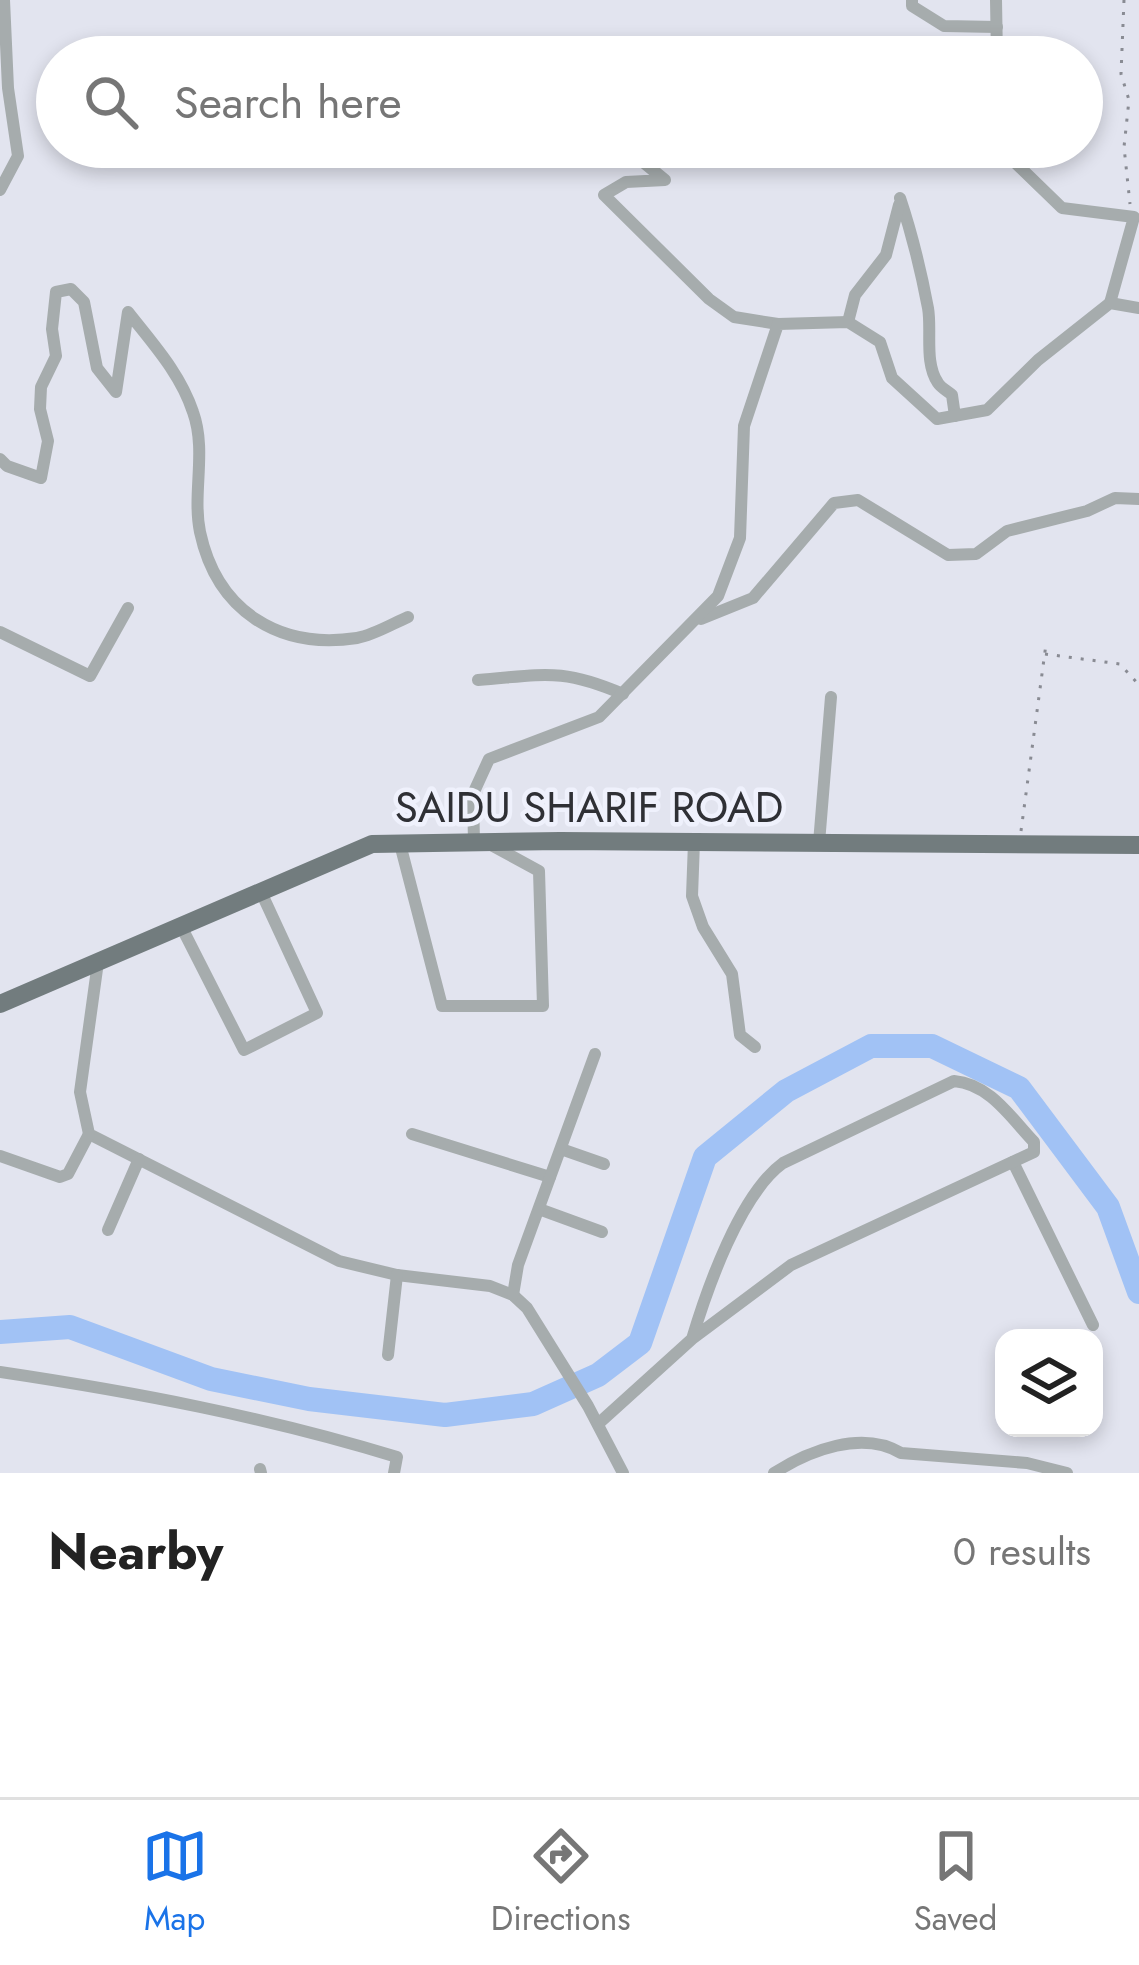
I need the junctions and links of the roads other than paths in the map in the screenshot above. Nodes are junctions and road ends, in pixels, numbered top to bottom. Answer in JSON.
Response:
{"nodes":[{"id":1,"x":4,"y":0,"type":"edge"},
{"id":2,"x":912,"y":0,"type":"edge"},
{"id":3,"x":996,"y":0,"type":"edge"},
{"id":4,"x":997,"y":27,"type":"junction"},
{"id":5,"x":997,"y":36,"type":"edge"},
{"id":6,"x":651,"y":168,"type":"edge"},
{"id":7,"x":1021,"y":168,"type":"edge"},
{"id":8,"x":0,"y":190,"type":"edge"},
{"id":9,"x":1110,"y":303,"type":"junction"},
{"id":10,"x":1139,"y":308,"type":"edge"},
{"id":11,"x":848,"y":322,"type":"junction"},
{"id":12,"x":778,"y":324,"type":"junction"},
{"id":13,"x":955,"y":416,"type":"junction"},
{"id":14,"x":0,"y":459,"type":"edge"},
{"id":15,"x":1139,"y":499,"type":"edge"},
{"id":16,"x":128,"y":608,"type":"dead end"},
{"id":17,"x":408,"y":617,"type":"dead end"},
{"id":18,"x":694,"y":621,"type":"junction"},
{"id":19,"x":0,"y":632,"type":"edge"},
{"id":20,"x":478,"y":680,"type":"dead end"},
{"id":21,"x":622,"y":694,"type":"junction"},
{"id":22,"x":831,"y":697,"type":"dead end"},
{"id":23,"x":480,"y":842,"type":"junction"},
{"id":24,"x":694,"y":842,"type":"junction"},
{"id":25,"x":819,"y":843,"type":"junction"},
{"id":26,"x":400,"y":844,"type":"junction"},
{"id":27,"x":1139,"y":845,"type":"edge"},
{"id":28,"x":261,"y":892,"type":"junction"},
{"id":29,"x":181,"y":926,"type":"junction"},
{"id":30,"x":98,"y":962,"type":"junction"},
{"id":31,"x":0,"y":1004,"type":"edge"},
{"id":32,"x":754,"y":1047,"type":"dead end"},
{"id":33,"x":595,"y":1054,"type":"dead end"},
{"id":34,"x":89,"y":1134,"type":"junction"},
{"id":35,"x":412,"y":1134,"type":"dead end"},
{"id":36,"x":560,"y":1148,"type":"junction"},
{"id":37,"x":0,"y":1156,"type":"edge"},
{"id":38,"x":139,"y":1159,"type":"junction"},
{"id":39,"x":1013,"y":1162,"type":"junction"},
{"id":40,"x":604,"y":1164,"type":"dead end"},
{"id":41,"x":550,"y":1177,"type":"junction"},
{"id":42,"x":539,"y":1209,"type":"junction"},
{"id":43,"x":108,"y":1230,"type":"dead end"},
{"id":44,"x":602,"y":1232,"type":"dead end"},
{"id":45,"x":397,"y":1275,"type":"junction"},
{"id":46,"x":514,"y":1295,"type":"junction"},
{"id":47,"x":1094,"y":1325,"type":"dead end"},
{"id":48,"x":692,"y":1339,"type":"junction"},
{"id":49,"x":388,"y":1355,"type":"dead end"},
{"id":50,"x":0,"y":1372,"type":"edge"},
{"id":51,"x":598,"y":1424,"type":"junction"},
{"id":52,"x":907,"y":1453,"type":"junction"},
{"id":53,"x":394,"y":1473,"type":"edge"},
{"id":54,"x":623,"y":1473,"type":"edge"},
{"id":55,"x":774,"y":1473,"type":"edge"},
{"id":56,"x":904,"y":1473,"type":"edge"},
{"id":57,"x":1067,"y":1473,"type":"edge"}],
"edges":[{"from":1,"to":8,"type":"street"},
{"from":2,"to":4,"type":"street"},
{"from":3,"to":4,"type":"street"},
{"from":4,"to":5,"type":"street"},
{"from":6,"to":12,"type":"street"},
{"from":7,"to":9,"type":"street"},
{"from":9,"to":10,"type":"street"},
{"from":9,"to":13,"type":"street"},
{"from":11,"to":12,"type":"street"},
{"from":11,"to":13,"type":"street"},
{"from":11,"to":13,"type":"street"},
{"from":12,"to":18,"type":"street"},
{"from":14,"to":17,"type":"street"},
{"from":15,"to":18,"type":"street"},
{"from":16,"to":19,"type":"street"},
{"from":18,"to":21,"type":"street"},
{"from":20,"to":21,"type":"street"},
{"from":21,"to":23,"type":"street"},
{"from":22,"to":25,"type":"street"},
{"from":23,"to":24,"type":"main road","name":"SAIDU SHARIF ROAD"},
{"from":23,"to":26,"type":"main road","name":"SAIDU SHARIF ROAD"},
{"from":23,"to":26,"type":"street"},
{"from":24,"to":25,"type":"main road","name":"SAIDU SHARIF ROAD"},
{"from":24,"to":32,"type":"street"},
{"from":25,"to":27,"type":"main road","name":"SAIDU SHARIF ROAD"},
{"from":26,"to":28,"type":"main road","name":"SAIDU SHARIF ROAD"},
{"from":28,"to":29,"type":"main road","name":"SAIDU SHARIF ROAD"},
{"from":28,"to":29,"type":"street"},
{"from":29,"to":30,"type":"main road","name":"SAIDU SHARIF ROAD"},
{"from":30,"to":31,"type":"main road","name":"SAIDU SHARIF ROAD"},
{"from":30,"to":34,"type":"street"},
{"from":33,"to":36,"type":"street"},
{"from":34,"to":37,"type":"street"},
{"from":34,"to":38,"type":"street"},
{"from":35,"to":41,"type":"street"},
{"from":36,"to":40,"type":"street"},
{"from":36,"to":41,"type":"street"},
{"from":38,"to":43,"type":"street"},
{"from":38,"to":45,"type":"street"},
{"from":39,"to":47,"type":"street"},
{"from":39,"to":48,"type":"street"},
{"from":39,"to":48,"type":"street"},
{"from":41,"to":42,"type":"street"},
{"from":42,"to":44,"type":"street"},
{"from":42,"to":46,"type":"street"},
{"from":45,"to":46,"type":"street"},
{"from":45,"to":49,"type":"street"},
{"from":46,"to":51,"type":"street"},
{"from":48,"to":51,"type":"street"},
{"from":50,"to":53,"type":"street"},
{"from":51,"to":54,"type":"street"},
{"from":52,"to":55,"type":"street"},
{"from":52,"to":56,"type":"street"},
{"from":52,"to":57,"type":"street"}]}
